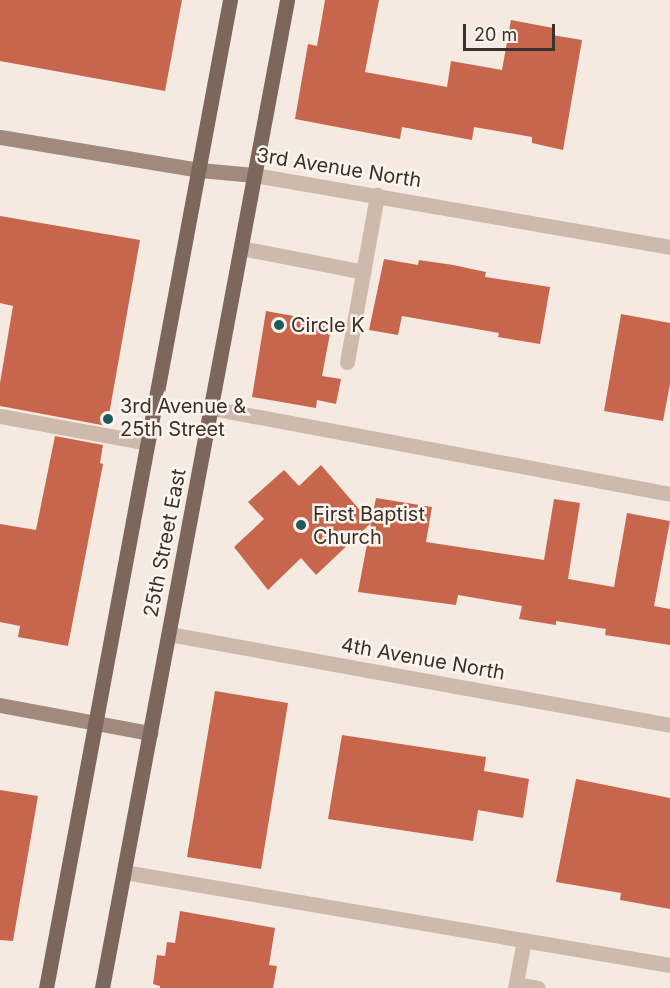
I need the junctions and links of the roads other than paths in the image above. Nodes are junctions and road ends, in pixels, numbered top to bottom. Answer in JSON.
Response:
{"nodes":[{"id":1,"x":230,"y":0,"type":"edge"},
{"id":2,"x":287,"y":0,"type":"edge"},
{"id":3,"x":0,"y":137,"type":"edge"},
{"id":4,"x":200,"y":170,"type":"junction"},
{"id":5,"x":254,"y":175,"type":"junction"},
{"id":6,"x":377,"y":195,"type":"junction"},
{"id":7,"x":670,"y":247,"type":"edge"},
{"id":8,"x":242,"y":248,"type":"junction"},
{"id":9,"x":364,"y":273,"type":"junction"},
{"id":10,"x":347,"y":362,"type":"dead end"},
{"id":11,"x":212,"y":408,"type":"junction"},
{"id":12,"x":0,"y":416,"type":"edge"},
{"id":13,"x":148,"y":443,"type":"junction"},
{"id":14,"x":670,"y":494,"type":"edge"},
{"id":15,"x":169,"y":634,"type":"junction"},
{"id":16,"x":0,"y":705,"type":"edge"},
{"id":17,"x":94,"y":723,"type":"junction"},
{"id":18,"x":670,"y":725,"type":"edge"},
{"id":19,"x":150,"y":733,"type":"junction"},
{"id":20,"x":124,"y":872,"type":"junction"},
{"id":21,"x":524,"y":940,"type":"junction"},
{"id":22,"x":670,"y":965,"type":"edge"},
{"id":23,"x":515,"y":986,"type":"edge"},
{"id":24,"x":46,"y":988,"type":"edge"},
{"id":25,"x":102,"y":988,"type":"edge"},
{"id":26,"x":538,"y":988,"type":"edge"}],
"edges":[{"from":1,"to":4,"type":"main road","name":"25th Street East"},
{"from":2,"to":5,"type":"main road","name":"25th Street East"},
{"from":3,"to":4,"type":"main road","name":"3rd Avenue North"},
{"from":4,"to":5,"type":"main road","name":"3rd Avenue North"},
{"from":4,"to":13,"type":"main road","name":"25th Street East"},
{"from":5,"to":6,"type":"street","name":"3rd Avenue North"},
{"from":5,"to":8,"type":"main road","name":"25th Street East"},
{"from":6,"to":7,"type":"street","name":"3rd Avenue North"},
{"from":6,"to":9,"type":"street"},
{"from":8,"to":9,"type":"street"},
{"from":8,"to":11,"type":"main road","name":"25th Street East"},
{"from":9,"to":10,"type":"street"},
{"from":11,"to":14,"type":"street"},
{"from":11,"to":15,"type":"main road","name":"25th Street East"},
{"from":12,"to":13,"type":"street"},
{"from":13,"to":17,"type":"main road","name":"25th Street East"},
{"from":15,"to":18,"type":"street","name":"4th Avenue North"},
{"from":15,"to":19,"type":"main road","name":"25th Street East"},
{"from":16,"to":17,"type":"main road"},
{"from":17,"to":19,"type":"main road"},
{"from":17,"to":24,"type":"main road","name":"25th Street East"},
{"from":19,"to":20,"type":"main road","name":"25th Street East"},
{"from":20,"to":21,"type":"street"},
{"from":20,"to":25,"type":"main road","name":"25th Street East"},
{"from":21,"to":22,"type":"street"},
{"from":21,"to":23,"type":"street"},
{"from":23,"to":26,"type":"street"}]}
